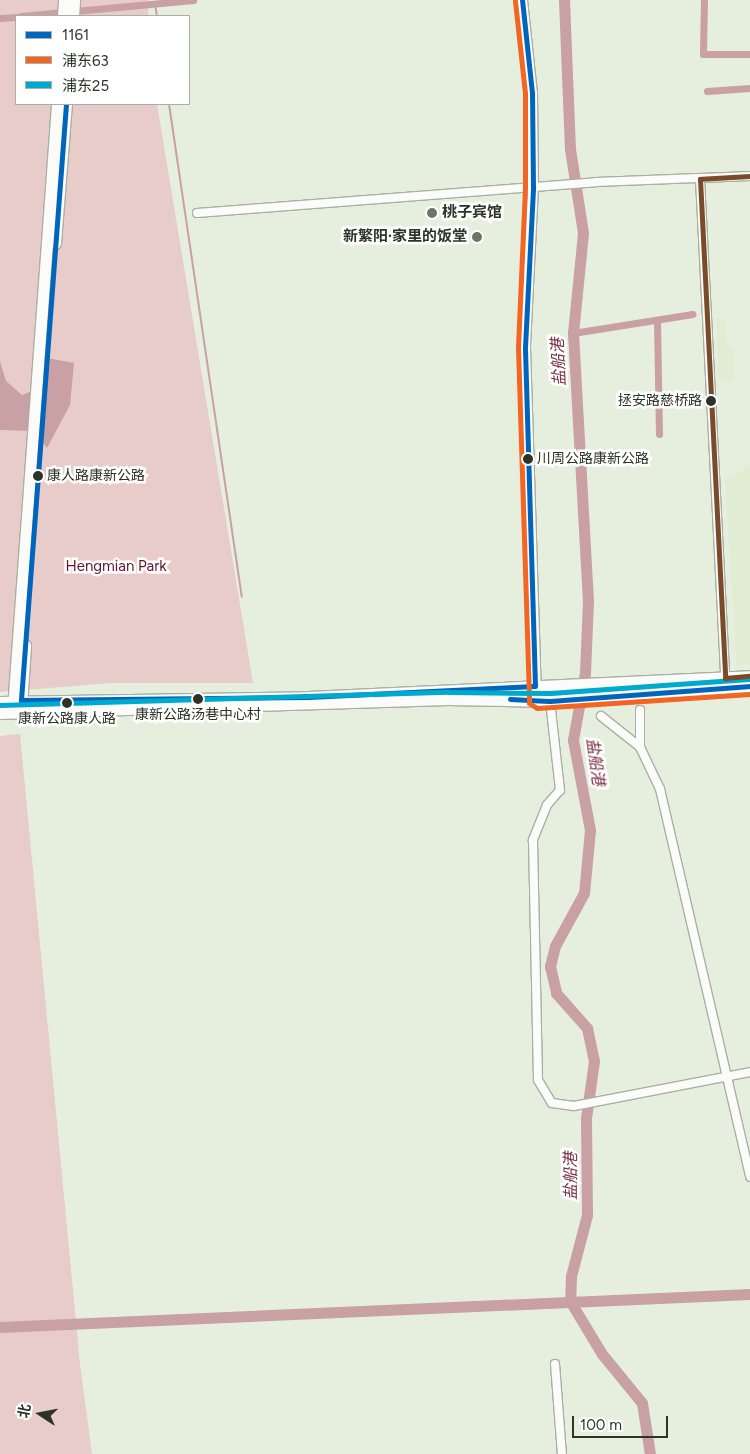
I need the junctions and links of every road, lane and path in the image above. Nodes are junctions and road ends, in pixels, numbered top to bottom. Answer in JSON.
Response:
{"nodes":[{"id":1,"x":64,"y":0,"type":"edge"},
{"id":2,"x":74,"y":0,"type":"edge"},
{"id":3,"x":522,"y":0,"type":"edge"},
{"id":4,"x":63,"y":15,"type":"edge"},
{"id":5,"x":73,"y":15,"type":"edge"},
{"id":6,"x":57,"y":105,"type":"edge"},
{"id":7,"x":66,"y":105,"type":"edge"},
{"id":8,"x":750,"y":176,"type":"edge"},
{"id":9,"x":700,"y":179,"type":"junction"},
{"id":10,"x":533,"y":187,"type":"junction"},
{"id":11,"x":197,"y":213,"type":"dead end"},
{"id":12,"x":750,"y":676,"type":"edge"},
{"id":13,"x":725,"y":678,"type":"junction"},
{"id":14,"x":535,"y":686,"type":"junction"},
{"id":15,"x":750,"y":686,"type":"edge"},
{"id":16,"x":536,"y":701,"type":"junction"},
{"id":17,"x":554,"y":701,"type":"junction"},
{"id":18,"x":0,"y":702,"type":"edge"},
{"id":19,"x":12,"y":709,"type":"edge"},
{"id":20,"x":640,"y":710,"type":"dead end"},
{"id":21,"x":601,"y":716,"type":"dead end"},
{"id":22,"x":640,"y":747,"type":"junction"},
{"id":23,"x":750,"y":1072,"type":"edge"},
{"id":24,"x":728,"y":1077,"type":"junction"},
{"id":25,"x":750,"y":1177,"type":"edge"},
{"id":26,"x":555,"y":1364,"type":"dead end"},
{"id":27,"x":562,"y":1454,"type":"edge"}],
"edges":[{"from":1,"to":4,"type":"main road"},
{"from":2,"to":5,"type":"main road"},
{"from":3,"to":10,"type":"street"},
{"from":6,"to":19,"type":"main road"},
{"from":7,"to":19,"type":"main road"},
{"from":8,"to":9,"type":"street"},
{"from":9,"to":10,"type":"street"},
{"from":9,"to":13,"type":"street"},
{"from":10,"to":11,"type":"street"},
{"from":10,"to":14,"type":"street"},
{"from":12,"to":13,"type":"main road"},
{"from":13,"to":14,"type":"main road"},
{"from":14,"to":16,"type":"street"},
{"from":14,"to":19,"type":"main road"},
{"from":15,"to":17,"type":"main road"},
{"from":16,"to":17,"type":"main road"},
{"from":16,"to":19,"type":"main road"},
{"from":17,"to":24,"type":"street"},
{"from":18,"to":19,"type":"main road"},
{"from":20,"to":22,"type":"street"},
{"from":21,"to":22,"type":"street"},
{"from":22,"to":24,"type":"street"},
{"from":23,"to":24,"type":"street"},
{"from":24,"to":25,"type":"street"},
{"from":26,"to":27,"type":"street"}]}
